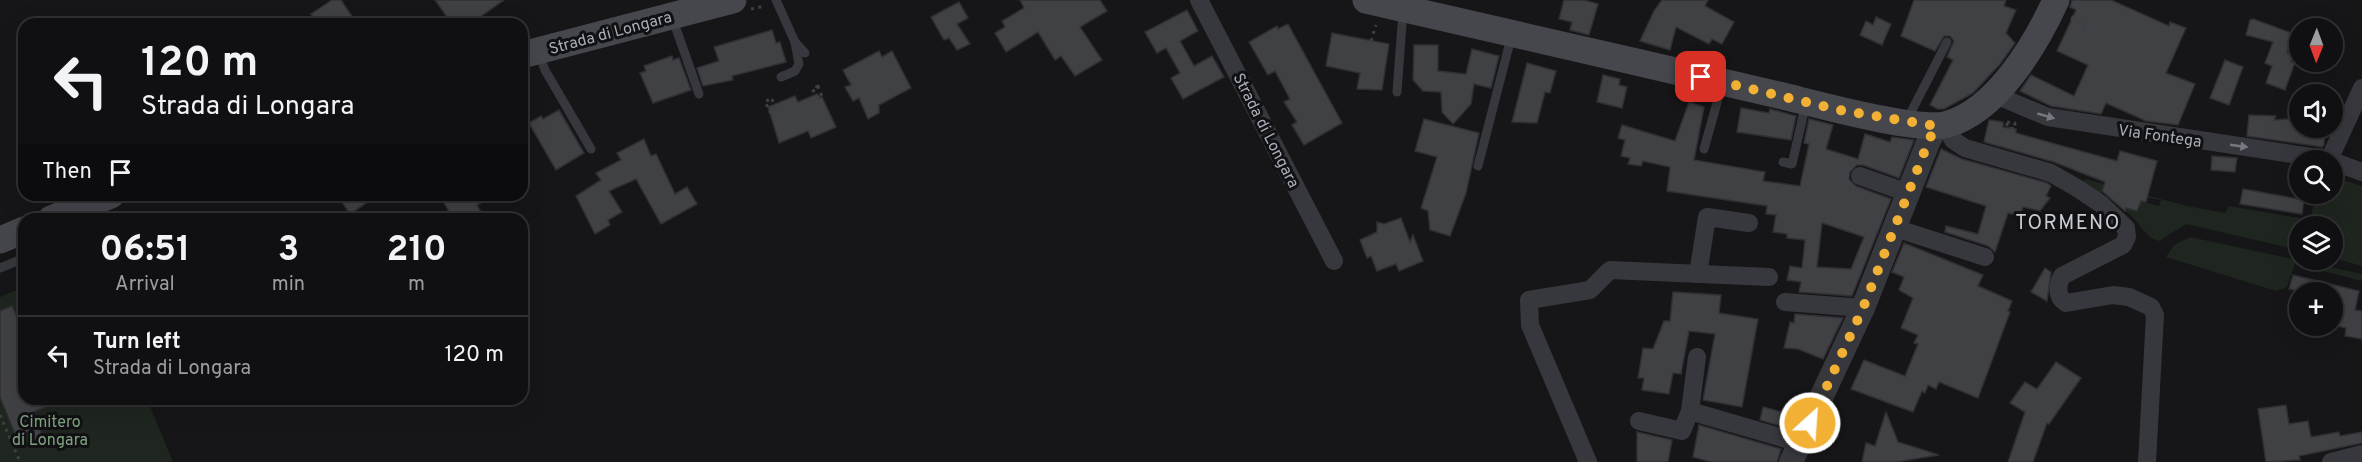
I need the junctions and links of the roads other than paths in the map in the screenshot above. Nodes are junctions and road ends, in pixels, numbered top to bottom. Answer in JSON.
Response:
{"nodes":[{"id":1,"x":733,"y":0,"type":"edge"},
{"id":2,"x":776,"y":0,"type":"edge"},
{"id":3,"x":1199,"y":0,"type":"edge"},
{"id":4,"x":2064,"y":8,"type":"edge"},
{"id":5,"x":1384,"y":10,"type":"edge"},
{"id":6,"x":672,"y":17,"type":"junction"},
{"id":7,"x":1512,"y":33,"type":"junction"},
{"id":8,"x":795,"y":42,"type":"junction"},
{"id":9,"x":1947,"y":42,"type":"dead end"},
{"id":10,"x":530,"y":53,"type":"edge"},
{"id":11,"x":805,"y":53,"type":"dead end"},
{"id":12,"x":781,"y":77,"type":"dead end"},
{"id":13,"x":1722,"y":82,"type":"junction"},
{"id":14,"x":2362,"y":88,"type":"edge"},
{"id":15,"x":1397,"y":92,"type":"dead end"},
{"id":16,"x":699,"y":94,"type":"dead end"},
{"id":17,"x":1993,"y":94,"type":"junction"},
{"id":18,"x":1806,"y":102,"type":"junction"},
{"id":19,"x":1906,"y":122,"type":"junction"},
{"id":20,"x":1941,"y":126,"type":"junction"},
{"id":21,"x":591,"y":149,"type":"dead end"},
{"id":22,"x":1704,"y":149,"type":"dead end"},
{"id":23,"x":2335,"y":150,"type":"edge"},
{"id":24,"x":2289,"y":154,"type":"edge"},
{"id":25,"x":1783,"y":162,"type":"dead end"},
{"id":26,"x":2343,"y":165,"type":"edge"},
{"id":27,"x":1478,"y":166,"type":"dead end"},
{"id":28,"x":2362,"y":172,"type":"edge"},
{"id":29,"x":1860,"y":176,"type":"dead end"},
{"id":30,"x":1908,"y":193,"type":"junction"},
{"id":31,"x":97,"y":201,"type":"edge"},
{"id":32,"x":68,"y":213,"type":"edge"},
{"id":33,"x":1749,"y":223,"type":"dead end"},
{"id":34,"x":1895,"y":228,"type":"junction"},
{"id":35,"x":18,"y":232,"type":"edge"},
{"id":36,"x":0,"y":240,"type":"edge"},
{"id":37,"x":1985,"y":257,"type":"dead end"},
{"id":38,"x":18,"y":260,"type":"edge"},
{"id":39,"x":1334,"y":261,"type":"dead end"},
{"id":40,"x":0,"y":268,"type":"edge"},
{"id":41,"x":1698,"y":274,"type":"junction"},
{"id":42,"x":1769,"y":277,"type":"dead end"},
{"id":43,"x":1785,"y":302,"type":"dead end"},
{"id":44,"x":1863,"y":308,"type":"junction"},
{"id":45,"x":1697,"y":357,"type":"dead end"},
{"id":46,"x":1690,"y":411,"type":"junction"},
{"id":47,"x":1639,"y":421,"type":"dead end"},
{"id":48,"x":1795,"y":453,"type":"edge"},
{"id":49,"x":2362,"y":454,"type":"edge"},
{"id":50,"x":1588,"y":462,"type":"edge"},
{"id":51,"x":2147,"y":462,"type":"edge"},
{"id":52,"x":2331,"y":462,"type":"edge"}],
"edges":[{"from":1,"to":6,"type":"main road","name":"Strada di Longara"},
{"from":2,"to":8,"type":"lane"},
{"from":3,"to":39,"type":"street","name":"Strada di Longara"},
{"from":4,"to":17,"type":"main road"},
{"from":5,"to":7,"type":"main road"},
{"from":5,"to":15,"type":"lane"},
{"from":6,"to":10,"type":"main road","name":"Strada di Longara"},
{"from":6,"to":16,"type":"lane"},
{"from":7,"to":13,"type":"main road"},
{"from":7,"to":27,"type":"lane"},
{"from":8,"to":11,"type":"lane"},
{"from":8,"to":12,"type":"lane"},
{"from":9,"to":19,"type":"lane"},
{"from":10,"to":21,"type":"lane"},
{"from":13,"to":18,"type":"main road"},
{"from":13,"to":22,"type":"lane"},
{"from":14,"to":23,"type":"street"},
{"from":17,"to":20,"type":"main road"},
{"from":17,"to":24,"type":"street","name":"Via Fontega","one_way":true},
{"from":18,"to":19,"type":"main road"},
{"from":18,"to":25,"type":"lane"},
{"from":19,"to":20,"type":"main road"},
{"from":20,"to":30,"type":"street"},
{"from":20,"to":51,"type":"street"},
{"from":26,"to":28,"type":"street","name":"Via Fontega"},
{"from":29,"to":30,"type":"street"},
{"from":30,"to":34,"type":"street"},
{"from":31,"to":32,"type":"main road"},
{"from":33,"to":41,"type":"street"},
{"from":34,"to":37,"type":"street"},
{"from":34,"to":44,"type":"street"},
{"from":35,"to":36,"type":"main road"},
{"from":38,"to":40,"type":"lane"},
{"from":41,"to":42,"type":"street"},
{"from":41,"to":50,"type":"street"},
{"from":43,"to":44,"type":"street"},
{"from":44,"to":48,"type":"street"},
{"from":45,"to":46,"type":"street"},
{"from":46,"to":47,"type":"street"},
{"from":46,"to":48,"type":"street"},
{"from":49,"to":52,"type":"street"}]}
